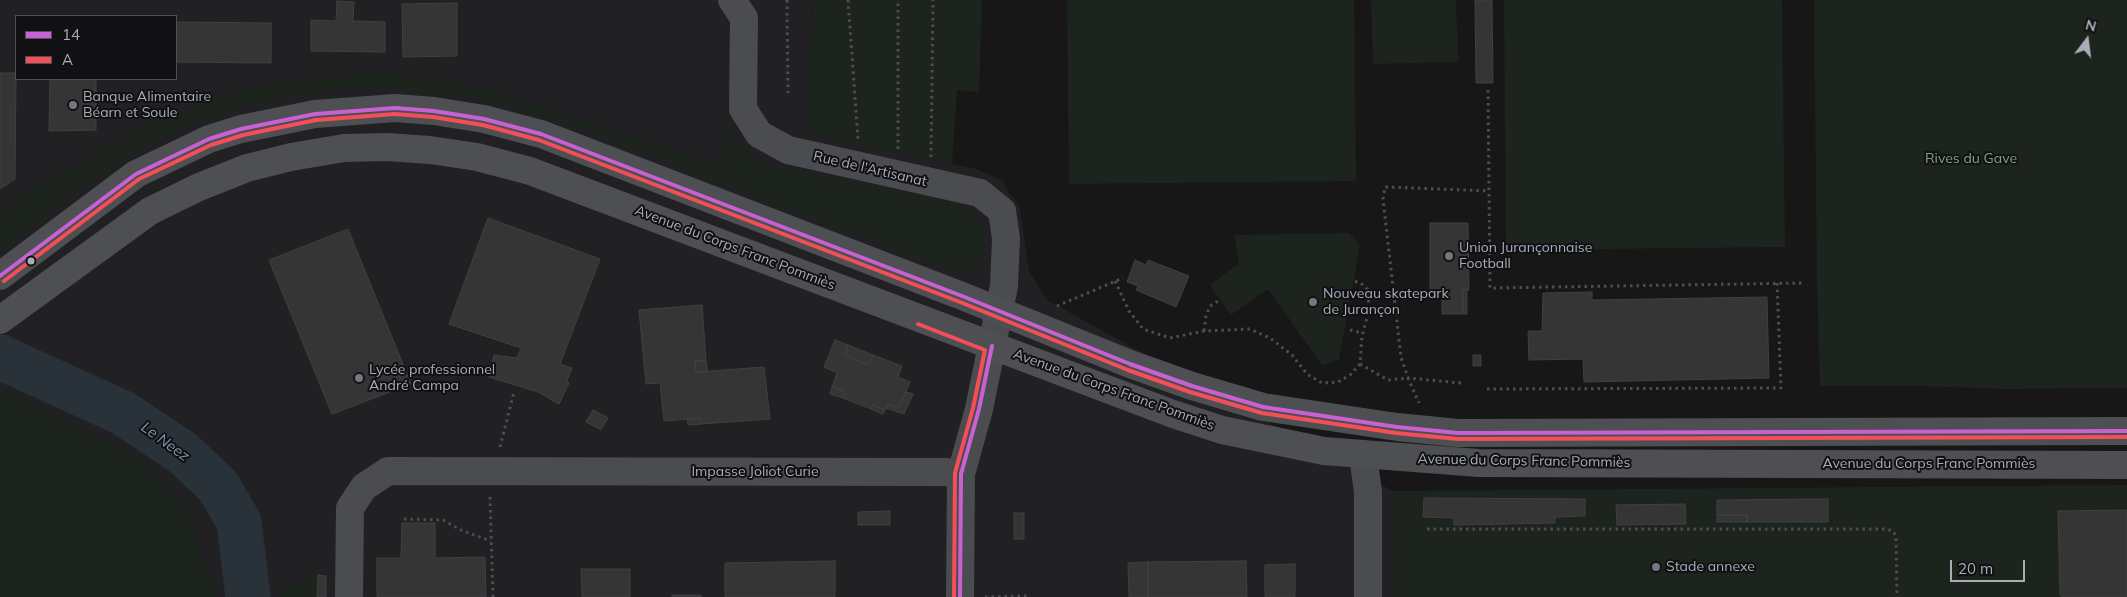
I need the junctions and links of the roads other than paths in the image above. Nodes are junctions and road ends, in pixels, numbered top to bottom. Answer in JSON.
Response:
{"nodes":[{"id":1,"x":732,"y":0,"type":"edge"},
{"id":2,"x":0,"y":276,"type":"edge"},
{"id":3,"x":0,"y":320,"type":"edge"},
{"id":4,"x":996,"y":328,"type":"junction"},
{"id":5,"x":2127,"y":431,"type":"edge"},
{"id":6,"x":1363,"y":456,"type":"junction"},
{"id":7,"x":2127,"y":465,"type":"edge"},
{"id":8,"x":961,"y":474,"type":"junction"},
{"id":9,"x":349,"y":597,"type":"edge"},
{"id":10,"x":960,"y":597,"type":"edge"},
{"id":11,"x":1368,"y":597,"type":"edge"}],
"edges":[{"from":1,"to":4,"type":"street","name":"Rue de l'Artisanat"},
{"from":2,"to":4,"type":"main road","name":"Avenue du Corps Franc Pommiès"},
{"from":3,"to":4,"type":"main road","name":"Avenue du Corps Franc Pommiès"},
{"from":4,"to":5,"type":"main road","name":"Avenue du Corps Franc Pommiès"},
{"from":4,"to":6,"type":"main road","name":"Avenue du Corps Franc Pommiès"},
{"from":4,"to":8,"type":"street","name":"Rue de l'Artisanat"},
{"from":6,"to":7,"type":"main road","name":"Avenue du Corps Franc Pommiès"},
{"from":6,"to":11,"type":"street"},
{"from":8,"to":9,"type":"street","name":"Impasse Joliot Curie"},
{"from":8,"to":10,"type":"street","name":"Rue de l'Artisanat"}]}
